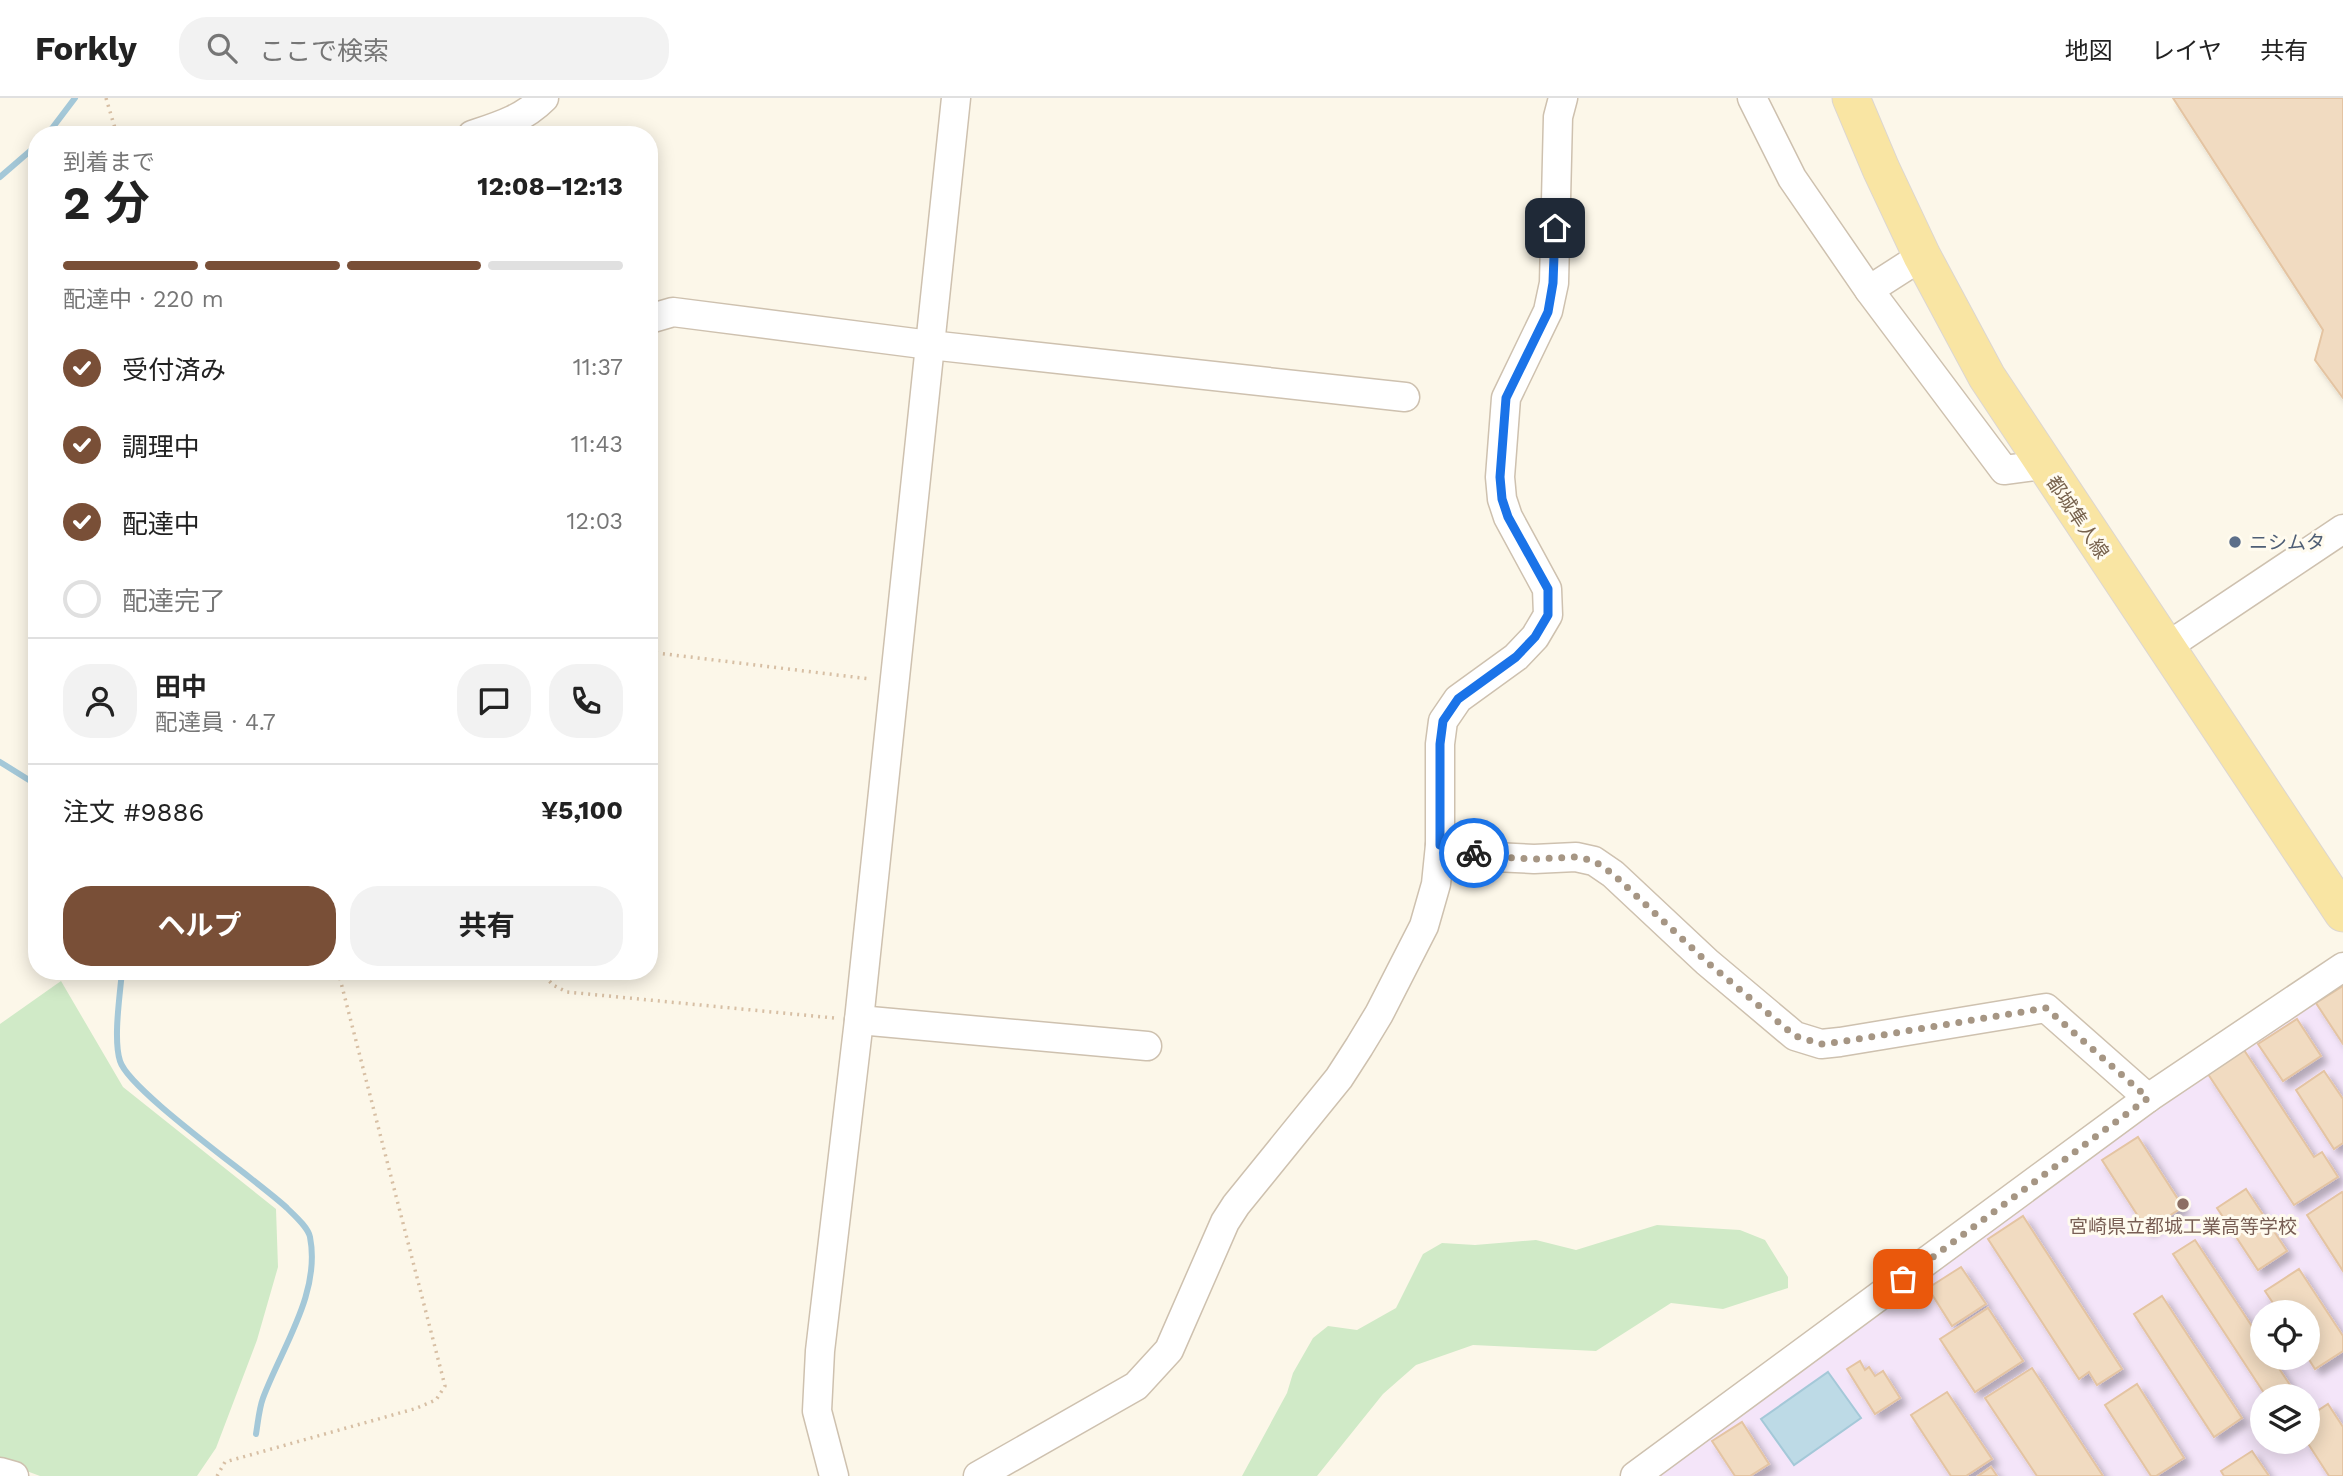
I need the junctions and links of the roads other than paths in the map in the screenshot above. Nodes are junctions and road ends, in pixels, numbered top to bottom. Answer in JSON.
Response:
{"nodes":[{"id":1,"x":544,"y":98,"type":"edge"},
{"id":2,"x":956,"y":98,"type":"edge"},
{"id":3,"x":1563,"y":98,"type":"edge"},
{"id":4,"x":1752,"y":98,"type":"edge"},
{"id":5,"x":1852,"y":98,"type":"edge"},
{"id":6,"x":498,"y":126,"type":"edge"},
{"id":7,"x":1922,"y":256,"type":"junction"},
{"id":8,"x":1869,"y":290,"type":"junction"},
{"id":9,"x":658,"y":316,"type":"edge"},
{"id":10,"x":930,"y":345,"type":"junction"},
{"id":11,"x":1405,"y":397,"type":"dead end"},
{"id":12,"x":2044,"y":465,"type":"junction"},
{"id":13,"x":2343,"y":528,"type":"edge"},
{"id":14,"x":2165,"y":648,"type":"junction"},
{"id":15,"x":1440,"y":845,"type":"junction"},
{"id":16,"x":2343,"y":913,"type":"edge"},
{"id":17,"x":2343,"y":967,"type":"edge"},
{"id":18,"x":859,"y":1020,"type":"junction"},
{"id":19,"x":1147,"y":1046,"type":"dead end"},
{"id":20,"x":2148,"y":1098,"type":"junction"},
{"id":21,"x":0,"y":1472,"type":"edge"},
{"id":22,"x":14,"y":1476,"type":"edge"},
{"id":23,"x":834,"y":1476,"type":"edge"},
{"id":24,"x":978,"y":1476,"type":"edge"},
{"id":25,"x":1635,"y":1476,"type":"edge"}],
"edges":[{"from":1,"to":6,"type":"street"},
{"from":2,"to":10,"type":"street"},
{"from":3,"to":15,"type":"street"},
{"from":4,"to":8,"type":"street"},
{"from":5,"to":7,"type":"main road","name":"都城隼人線"},
{"from":7,"to":8,"type":"street"},
{"from":7,"to":12,"type":"main road","name":"都城隼人線"},
{"from":8,"to":12,"type":"street"},
{"from":9,"to":10,"type":"street"},
{"from":10,"to":11,"type":"street"},
{"from":10,"to":18,"type":"street"},
{"from":12,"to":14,"type":"main road","name":"都城隼人線"},
{"from":13,"to":14,"type":"street"},
{"from":14,"to":16,"type":"main road","name":"都城隼人線"},
{"from":15,"to":20,"type":"street"},
{"from":15,"to":24,"type":"street"},
{"from":17,"to":20,"type":"street"},
{"from":18,"to":19,"type":"street"},
{"from":18,"to":23,"type":"street"},
{"from":20,"to":25,"type":"street"},
{"from":21,"to":22,"type":"street"}]}
